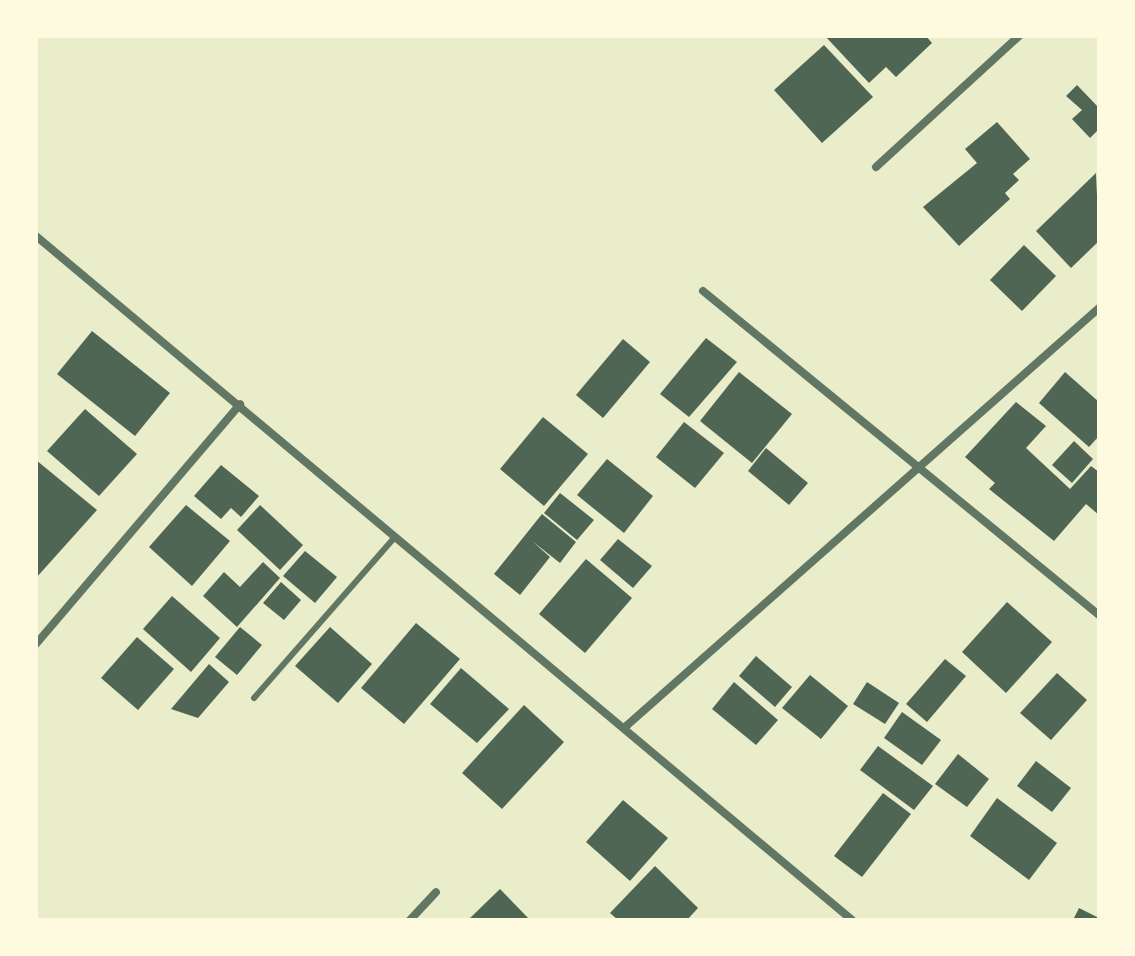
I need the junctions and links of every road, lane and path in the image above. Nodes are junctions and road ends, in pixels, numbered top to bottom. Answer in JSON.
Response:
{"nodes":[{"id":1,"x":1019,"y":36,"type":"edge"},
{"id":2,"x":876,"y":167,"type":"dead end"},
{"id":3,"x":36,"y":236,"type":"edge"},
{"id":4,"x":703,"y":291,"type":"dead end"},
{"id":5,"x":1099,"y":308,"type":"edge"},
{"id":6,"x":240,"y":404,"type":"junction"},
{"id":7,"x":917,"y":468,"type":"junction"},
{"id":8,"x":396,"y":536,"type":"junction"},
{"id":9,"x":1099,"y":615,"type":"edge"},
{"id":10,"x":36,"y":644,"type":"edge"},
{"id":11,"x":254,"y":698,"type":"dead end"},
{"id":12,"x":624,"y":728,"type":"junction"},
{"id":13,"x":436,"y":892,"type":"dead end"},
{"id":14,"x":410,"y":920,"type":"edge"},
{"id":15,"x":852,"y":920,"type":"edge"}],
"edges":[{"from":1,"to":2,"type":"street"},
{"from":3,"to":6,"type":"street"},
{"from":4,"to":7,"type":"street"},
{"from":5,"to":7,"type":"street"},
{"from":6,"to":8,"type":"street"},
{"from":6,"to":10,"type":"street"},
{"from":7,"to":9,"type":"street"},
{"from":7,"to":12,"type":"street"},
{"from":8,"to":11,"type":"lane"},
{"from":8,"to":12,"type":"street"},
{"from":12,"to":15,"type":"street"},
{"from":13,"to":14,"type":"street"}]}
